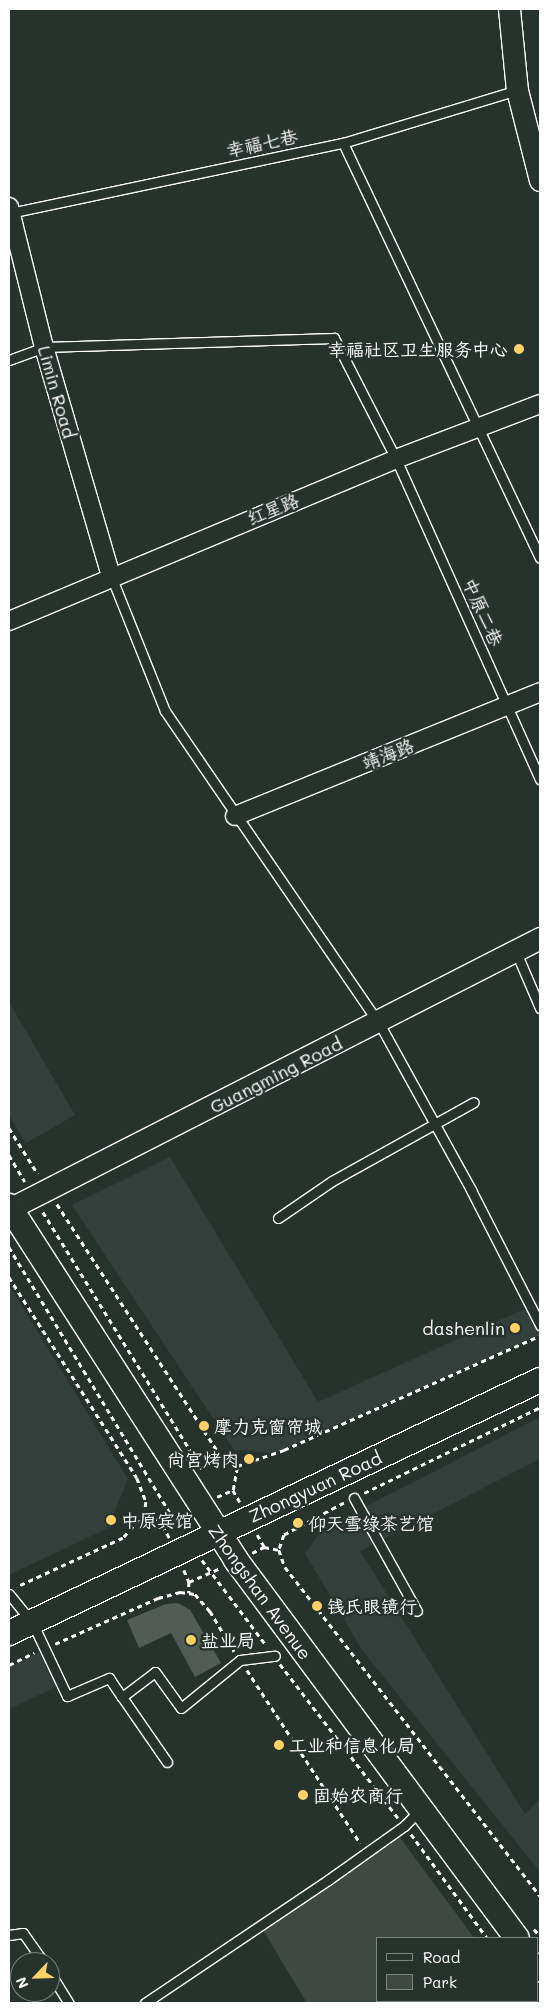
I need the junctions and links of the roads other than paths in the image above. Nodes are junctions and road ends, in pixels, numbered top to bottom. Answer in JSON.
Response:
{"nodes":[{"id":1,"x":509,"y":9,"type":"edge"},
{"id":2,"x":517,"y":90,"type":"junction"},
{"id":3,"x":343,"y":143,"type":"junction"},
{"id":4,"x":540,"y":180,"type":"edge"},
{"id":5,"x":10,"y":210,"type":"edge"},
{"id":6,"x":44,"y":348,"type":"junction"},
{"id":7,"x":9,"y":360,"type":"edge"},
{"id":8,"x":540,"y":404,"type":"edge"},
{"id":9,"x":481,"y":428,"type":"junction"},
{"id":10,"x":396,"y":459,"type":"junction"},
{"id":11,"x":540,"y":558,"type":"edge"},
{"id":12,"x":111,"y":576,"type":"junction"},
{"id":13,"x":9,"y":621,"type":"edge"},
{"id":14,"x":540,"y":692,"type":"edge"},
{"id":15,"x":508,"y":706,"type":"junction"},
{"id":16,"x":540,"y":779,"type":"edge"},
{"id":17,"x":235,"y":816,"type":"junction"},
{"id":18,"x":540,"y":938,"type":"edge"},
{"id":19,"x":516,"y":952,"type":"junction"},
{"id":20,"x":540,"y":1008,"type":"edge"},
{"id":21,"x":379,"y":1023,"type":"junction"},
{"id":22,"x":474,"y":1102,"type":"dead end"},
{"id":23,"x":435,"y":1123,"type":"junction"},
{"id":24,"x":9,"y":1208,"type":"edge"},
{"id":25,"x":278,"y":1218,"type":"dead end"},
{"id":26,"x":540,"y":1325,"type":"edge"},
{"id":27,"x":540,"y":1380,"type":"edge"},
{"id":28,"x":354,"y":1498,"type":"road end"},
{"id":29,"x":225,"y":1529,"type":"junction"},
{"id":30,"x":9,"y":1592,"type":"edge"},
{"id":31,"x":417,"y":1611,"type":"dead end"},
{"id":32,"x":32,"y":1622,"type":"junction"},
{"id":33,"x":9,"y":1633,"type":"edge"},
{"id":34,"x":274,"y":1656,"type":"dead end"},
{"id":35,"x":122,"y":1697,"type":"junction"},
{"id":36,"x":167,"y":1762,"type":"dead end"},
{"id":37,"x":421,"y":1808,"type":"junction"},
{"id":38,"x":523,"y":1929,"type":"edge"},
{"id":39,"x":9,"y":1935,"type":"edge"},
{"id":40,"x":36,"y":1952,"type":"edge"},
{"id":41,"x":60,"y":1989,"type":"edge"},
{"id":42,"x":69,"y":2003,"type":"edge"},
{"id":43,"x":145,"y":2003,"type":"edge"}],
"edges":[{"from":1,"to":2,"type":"street"},
{"from":2,"to":3,"type":"lane","name":"幸福七巷"},
{"from":2,"to":4,"type":"street"},
{"from":3,"to":5,"type":"lane","name":"幸福七巷"},
{"from":3,"to":9,"type":"lane"},
{"from":5,"to":6,"type":"street","name":"Limin Road"},
{"from":6,"to":7,"type":"lane"},
{"from":6,"to":10,"type":"lane","name":"中原二巷"},
{"from":6,"to":12,"type":"street","name":"Limin Road"},
{"from":8,"to":9,"type":"street","name":"红星路"},
{"from":9,"to":10,"type":"street","name":"红星路"},
{"from":9,"to":11,"type":"lane"},
{"from":10,"to":12,"type":"street","name":"红星路"},
{"from":10,"to":15,"type":"lane","name":"中原二巷"},
{"from":12,"to":13,"type":"street","name":"红星路"},
{"from":12,"to":17,"type":"lane"},
{"from":14,"to":15,"type":"street","name":"靖海路"},
{"from":15,"to":16,"type":"lane","name":"中原二巷"},
{"from":15,"to":17,"type":"street","name":"靖海路"},
{"from":17,"to":21,"type":"lane"},
{"from":18,"to":19,"type":"street","name":"Guangming Road"},
{"from":19,"to":20,"type":"lane"},
{"from":19,"to":21,"type":"street","name":"Guangming Road"},
{"from":21,"to":23,"type":"lane"},
{"from":21,"to":24,"type":"street","name":"Guangming Road"},
{"from":22,"to":23,"type":"lane"},
{"from":23,"to":25,"type":"lane"},
{"from":23,"to":26,"type":"lane"},
{"from":24,"to":29,"type":"main road","name":"Zhongshan Avenue"},
{"from":27,"to":29,"type":"main road","name":"Zhongyuan Road"},
{"from":28,"to":31,"type":"lane"},
{"from":29,"to":32,"type":"main road","name":"Zhongyuan Road"},
{"from":29,"to":37,"type":"main road","name":"Zhongshan Avenue"},
{"from":30,"to":32,"type":"lane"},
{"from":32,"to":33,"type":"main road","name":"Zhongyuan Road"},
{"from":32,"to":35,"type":"lane"},
{"from":34,"to":35,"type":"lane"},
{"from":35,"to":36,"type":"lane"},
{"from":37,"to":38,"type":"main road","name":"Zhongshan Avenue"},
{"from":37,"to":43,"type":"lane"},
{"from":39,"to":40,"type":"lane"},
{"from":41,"to":42,"type":"lane"}]}
